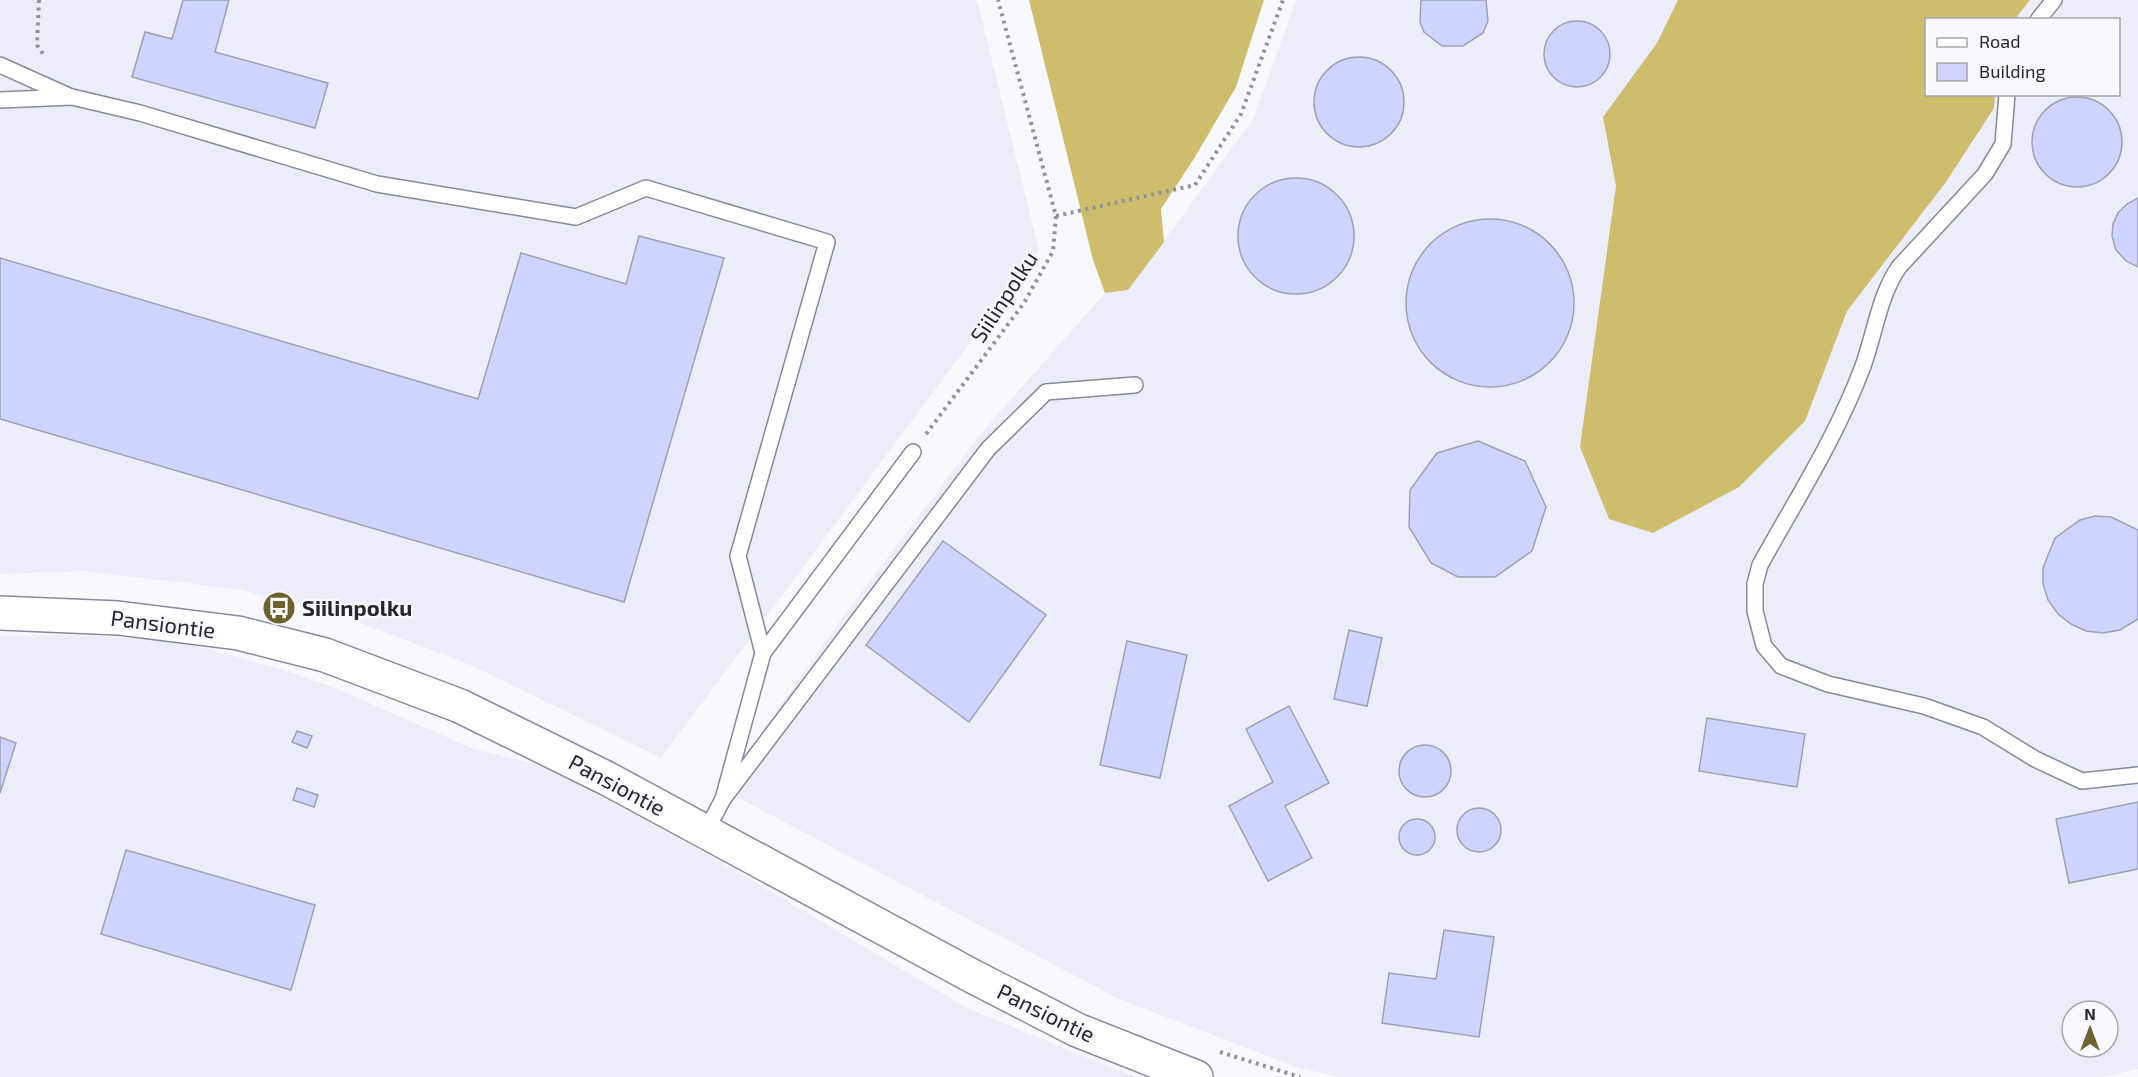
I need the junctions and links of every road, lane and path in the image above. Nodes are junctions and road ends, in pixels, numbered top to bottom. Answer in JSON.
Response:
{"nodes":[{"id":1,"x":39,"y":0,"type":"edge"},
{"id":2,"x":998,"y":0,"type":"edge"},
{"id":3,"x":1283,"y":0,"type":"edge"},
{"id":4,"x":2054,"y":0,"type":"edge"},
{"id":5,"x":2040,"y":18,"type":"edge"},
{"id":6,"x":0,"y":65,"type":"edge"},
{"id":7,"x":2007,"y":96,"type":"edge"},
{"id":8,"x":72,"y":97,"type":"junction"},
{"id":9,"x":0,"y":100,"type":"edge"},
{"id":10,"x":1056,"y":216,"type":"junction"},
{"id":11,"x":1135,"y":385,"type":"dead end"},
{"id":12,"x":913,"y":452,"type":"joint"},
{"id":13,"x":0,"y":613,"type":"edge"},
{"id":14,"x":763,"y":653,"type":"junction"},
{"id":15,"x":2138,"y":775,"type":"edge"},
{"id":16,"x":723,"y":800,"type":"junction"},
{"id":17,"x":705,"y":833,"type":"junction"},
{"id":18,"x":1196,"y":1077,"type":"edge"}],
"edges":[{"from":1,"to":8,"type":"path"},
{"from":2,"to":10,"type":"path","name":"Siilinpolku"},
{"from":3,"to":10,"type":"path"},
{"from":4,"to":5,"type":"lane"},
{"from":6,"to":8,"type":"lane"},
{"from":7,"to":15,"type":"lane"},
{"from":8,"to":9,"type":"lane"},
{"from":8,"to":14,"type":"lane"},
{"from":10,"to":12,"type":"path","name":"Siilinpolku"},
{"from":11,"to":16,"type":"lane"},
{"from":12,"to":14,"type":"lane"},
{"from":13,"to":17,"type":"street","name":"Pansiontie"},
{"from":14,"to":16,"type":"lane"},
{"from":16,"to":17,"type":"lane"},
{"from":17,"to":18,"type":"street","name":"Pansiontie"}]}
